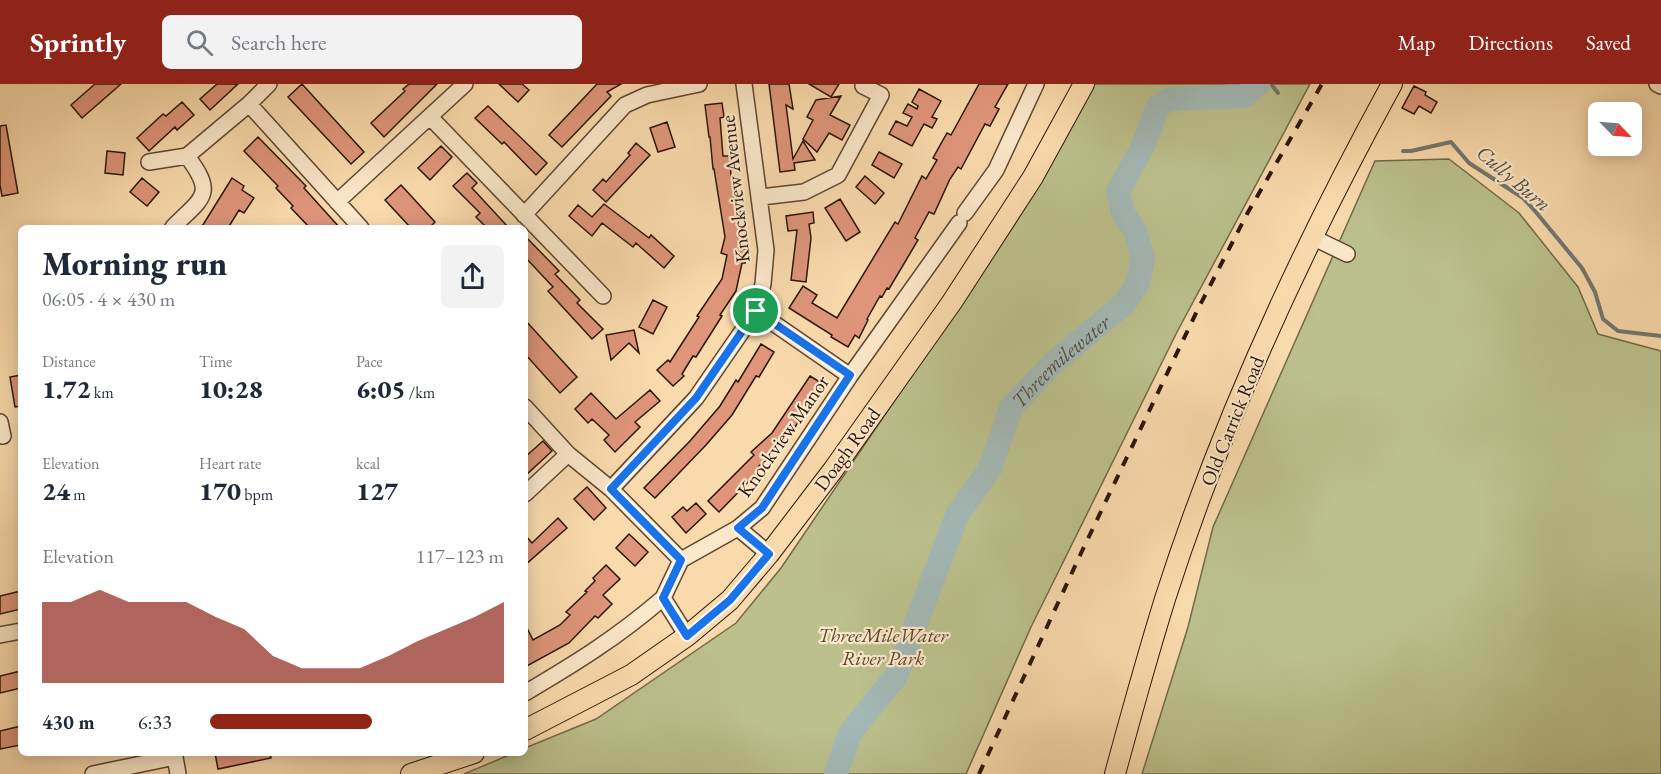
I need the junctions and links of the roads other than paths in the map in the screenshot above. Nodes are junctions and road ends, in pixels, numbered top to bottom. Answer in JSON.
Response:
{"nodes":[{"id":1,"x":269,"y":84,"type":"edge"},
{"id":2,"x":465,"y":84,"type":"edge"},
{"id":3,"x":699,"y":84,"type":"edge"},
{"id":4,"x":744,"y":84,"type":"edge"},
{"id":5,"x":1036,"y":84,"type":"edge"},
{"id":6,"x":1084,"y":84,"type":"edge"},
{"id":7,"x":1392,"y":84,"type":"edge"},
{"id":8,"x":863,"y":86,"type":"dead end"},
{"id":9,"x":249,"y":104,"type":"junction"},
{"id":10,"x":430,"y":117,"type":"junction"},
{"id":11,"x":187,"y":156,"type":"junction"},
{"id":12,"x":149,"y":162,"type":"dead end"},
{"id":13,"x":761,"y":197,"type":"junction"},
{"id":14,"x":337,"y":202,"type":"junction"},
{"id":15,"x":524,"y":215,"type":"junction"},
{"id":16,"x":175,"y":225,"type":"edge"},
{"id":17,"x":358,"y":225,"type":"edge"},
{"id":18,"x":1312,"y":237,"type":"junction"},
{"id":19,"x":1347,"y":254,"type":"dead end"},
{"id":20,"x":603,"y":296,"type":"dead end"},
{"id":21,"x":756,"y":311,"type":"junction"},
{"id":22,"x":850,"y":375,"type":"junction"},
{"id":23,"x":528,"y":410,"type":"edge"},
{"id":24,"x":568,"y":454,"type":"junction"},
{"id":25,"x":611,"y":489,"type":"junction"},
{"id":26,"x":528,"y":491,"type":"edge"},
{"id":27,"x":738,"y":528,"type":"junction"},
{"id":28,"x":769,"y":554,"type":"junction"},
{"id":29,"x":681,"y":560,"type":"junction"},
{"id":30,"x":663,"y":598,"type":"junction"},
{"id":31,"x":18,"y":632,"type":"edge"},
{"id":32,"x":0,"y":635,"type":"edge"},
{"id":33,"x":687,"y":636,"type":"junction"},
{"id":34,"x":528,"y":691,"type":"edge"},
{"id":35,"x":528,"y":728,"type":"edge"},
{"id":36,"x":465,"y":756,"type":"edge"},
{"id":37,"x":93,"y":774,"type":"edge"},
{"id":38,"x":178,"y":774,"type":"edge"},
{"id":39,"x":411,"y":774,"type":"edge"},
{"id":40,"x":1115,"y":774,"type":"edge"}],
"edges":[{"from":1,"to":9,"type":"street"},
{"from":2,"to":10,"type":"street"},
{"from":3,"to":15,"type":"street"},
{"from":4,"to":13,"type":"street","name":"Knockview Avenue"},
{"from":5,"to":22,"type":"street","name":"Knockview Manor"},
{"from":6,"to":28,"type":"main road","name":"Doagh Road"},
{"from":7,"to":18,"type":"main road","name":"Old Carrick Road"},
{"from":8,"to":13,"type":"street"},
{"from":9,"to":11,"type":"street"},
{"from":9,"to":14,"type":"street"},
{"from":10,"to":14,"type":"street"},
{"from":10,"to":15,"type":"street"},
{"from":11,"to":12,"type":"street"},
{"from":11,"to":16,"type":"street"},
{"from":13,"to":21,"type":"street","name":"Knockview Avenue"},
{"from":14,"to":17,"type":"street"},
{"from":15,"to":20,"type":"street"},
{"from":18,"to":19,"type":"street"},
{"from":18,"to":40,"type":"main road","name":"Old Carrick Road"},
{"from":21,"to":22,"type":"street"},
{"from":21,"to":25,"type":"street","name":"Knockview Avenue"},
{"from":22,"to":27,"type":"street","name":"Knockview Manor"},
{"from":23,"to":24,"type":"street"},
{"from":24,"to":25,"type":"street"},
{"from":24,"to":26,"type":"street"},
{"from":25,"to":29,"type":"street"},
{"from":27,"to":28,"type":"street"},
{"from":27,"to":29,"type":"street","name":"Knockview Manor"},
{"from":28,"to":33,"type":"main road","name":"Doagh Road"},
{"from":29,"to":30,"type":"street"},
{"from":30,"to":33,"type":"street"},
{"from":30,"to":34,"type":"street"},
{"from":31,"to":32,"type":"street"},
{"from":33,"to":35,"type":"main road","name":"Doagh Road"},
{"from":36,"to":39,"type":"main road"},
{"from":37,"to":38,"type":"street"}]}
